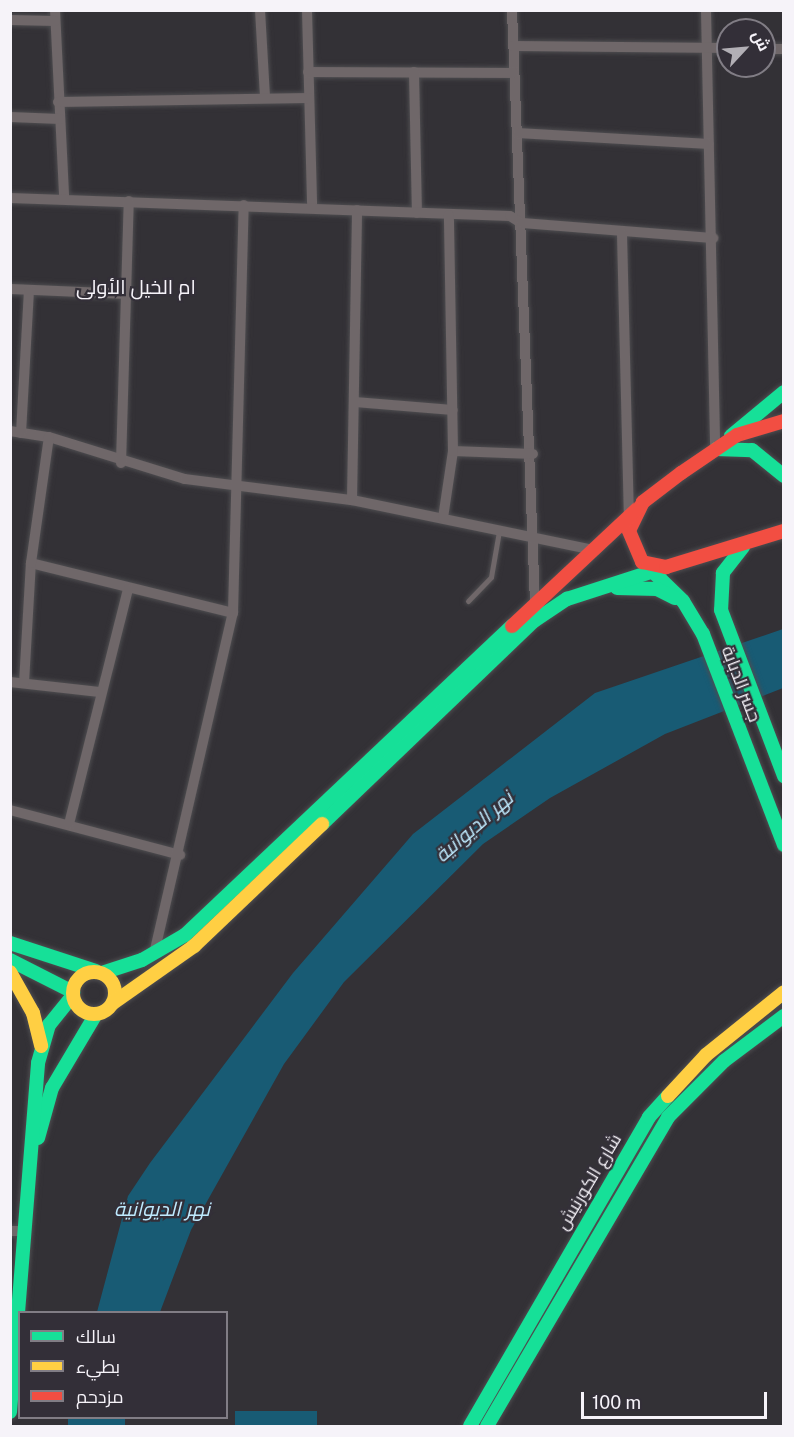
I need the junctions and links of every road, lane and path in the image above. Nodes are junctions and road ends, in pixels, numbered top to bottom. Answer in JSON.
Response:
{"nodes":[{"id":1,"x":260,"y":10,"type":"edge"},
{"id":2,"x":308,"y":10,"type":"edge"},
{"id":3,"x":512,"y":10,"type":"edge"},
{"id":4,"x":706,"y":10,"type":"edge"},
{"id":5,"x":55,"y":16,"type":"edge"},
{"id":6,"x":10,"y":20,"type":"edge"},
{"id":7,"x":513,"y":46,"type":"junction"},
{"id":8,"x":706,"y":48,"type":"junction"},
{"id":9,"x":716,"y":48,"type":"edge"},
{"id":10,"x":308,"y":72,"type":"junction"},
{"id":11,"x":414,"y":72,"type":"junction"},
{"id":12,"x":514,"y":73,"type":"junction"},
{"id":13,"x":265,"y":97,"type":"junction"},
{"id":14,"x":309,"y":98,"type":"junction"},
{"id":15,"x":58,"y":102,"type":"junction"},
{"id":16,"x":10,"y":117,"type":"edge"},
{"id":17,"x":60,"y":119,"type":"junction"},
{"id":18,"x":518,"y":134,"type":"junction"},
{"id":19,"x":710,"y":144,"type":"junction"},
{"id":20,"x":64,"y":197,"type":"junction"},
{"id":21,"x":10,"y":198,"type":"edge"},
{"id":22,"x":129,"y":201,"type":"junction"},
{"id":23,"x":244,"y":205,"type":"junction"},
{"id":24,"x":312,"y":206,"type":"junction"},
{"id":25,"x":357,"y":210,"type":"junction"},
{"id":26,"x":417,"y":213,"type":"junction"},
{"id":27,"x":449,"y":215,"type":"junction"},
{"id":28,"x":521,"y":223,"type":"junction"},
{"id":29,"x":622,"y":234,"type":"junction"},
{"id":30,"x":713,"y":238,"type":"junction"},
{"id":31,"x":10,"y":289,"type":"edge"},
{"id":32,"x":29,"y":290,"type":"junction"},
{"id":33,"x":129,"y":294,"type":"junction"},
{"id":34,"x":783,"y":392,"type":"edge"},
{"id":35,"x":355,"y":402,"type":"junction"},
{"id":36,"x":453,"y":410,"type":"junction"},
{"id":37,"x":783,"y":421,"type":"edge"},
{"id":38,"x":16,"y":432,"type":"edge"},
{"id":39,"x":49,"y":437,"type":"junction"},
{"id":40,"x":720,"y":446,"type":"junction"},
{"id":41,"x":453,"y":451,"type":"junction"},
{"id":42,"x":532,"y":454,"type":"junction"},
{"id":43,"x":120,"y":463,"type":"junction"},
{"id":44,"x":783,"y":476,"type":"edge"},
{"id":45,"x":239,"y":484,"type":"junction"},
{"id":46,"x":352,"y":500,"type":"junction"},
{"id":47,"x":632,"y":517,"type":"junction"},
{"id":48,"x":442,"y":518,"type":"junction"},
{"id":49,"x":783,"y":518,"type":"edge"},
{"id":50,"x":499,"y":530,"type":"junction"},
{"id":51,"x":777,"y":533,"type":"edge"},
{"id":52,"x":534,"y":536,"type":"junction"},
{"id":53,"x":756,"y":540,"type":"junction"},
{"id":54,"x":593,"y":550,"type":"junction"},
{"id":55,"x":32,"y":562,"type":"junction"},
{"id":56,"x":654,"y":566,"type":"junction"},
{"id":57,"x":128,"y":589,"type":"junction"},
{"id":58,"x":567,"y":599,"type":"junction"},
{"id":59,"x":468,"y":601,"type":"dead end"},
{"id":60,"x":535,"y":602,"type":"junction"},
{"id":61,"x":686,"y":606,"type":"junction"},
{"id":62,"x":233,"y":613,"type":"junction"},
{"id":63,"x":10,"y":682,"type":"edge"},
{"id":64,"x":24,"y":683,"type":"junction"},
{"id":65,"x":99,"y":692,"type":"junction"},
{"id":66,"x":783,"y":776,"type":"edge"},
{"id":67,"x":10,"y":810,"type":"edge"},
{"id":68,"x":69,"y":824,"type":"junction"},
{"id":69,"x":783,"y":845,"type":"edge"},
{"id":70,"x":180,"y":855,"type":"junction"},
{"id":71,"x":10,"y":944,"type":"edge"},
{"id":72,"x":154,"y":954,"type":"junction"},
{"id":73,"x":10,"y":960,"type":"edge"},
{"id":74,"x":10,"y":972,"type":"edge"},
{"id":75,"x":99,"y":972,"type":"junction"},
{"id":76,"x":783,"y":984,"type":"edge"},
{"id":77,"x":783,"y":992,"type":"edge"},
{"id":78,"x":73,"y":994,"type":"junction"},
{"id":79,"x":113,"y":1003,"type":"junction"},
{"id":80,"x":765,"y":1006,"type":"junction"},
{"id":81,"x":96,"y":1014,"type":"junction"},
{"id":82,"x":783,"y":1016,"type":"edge"},
{"id":83,"x":41,"y":1049,"type":"junction"},
{"id":84,"x":28,"y":1176,"type":"junction"},
{"id":85,"x":18,"y":1231,"type":"edge"},
{"id":86,"x":10,"y":1412,"type":"edge"},
{"id":87,"x":470,"y":1426,"type":"edge"},
{"id":88,"x":487,"y":1426,"type":"edge"}],
"edges":[{"from":1,"to":13,"type":"street"},
{"from":2,"to":10,"type":"street"},
{"from":3,"to":7,"type":"street"},
{"from":4,"to":8,"type":"street"},
{"from":5,"to":6,"type":"street"},
{"from":5,"to":15,"type":"street"},
{"from":7,"to":8,"type":"street"},
{"from":7,"to":12,"type":"street"},
{"from":8,"to":9,"type":"street"},
{"from":8,"to":19,"type":"street"},
{"from":10,"to":11,"type":"street"},
{"from":10,"to":14,"type":"street"},
{"from":11,"to":12,"type":"street"},
{"from":11,"to":26,"type":"street"},
{"from":12,"to":18,"type":"street"},
{"from":13,"to":14,"type":"street"},
{"from":13,"to":15,"type":"street"},
{"from":14,"to":24,"type":"street"},
{"from":15,"to":17,"type":"street"},
{"from":16,"to":17,"type":"street"},
{"from":17,"to":20,"type":"street"},
{"from":18,"to":19,"type":"street"},
{"from":18,"to":28,"type":"street"},
{"from":19,"to":30,"type":"street"},
{"from":20,"to":21,"type":"street"},
{"from":20,"to":22,"type":"street"},
{"from":22,"to":23,"type":"street"},
{"from":22,"to":33,"type":"street"},
{"from":23,"to":24,"type":"street"},
{"from":23,"to":45,"type":"street"},
{"from":24,"to":25,"type":"street"},
{"from":25,"to":26,"type":"street"},
{"from":25,"to":35,"type":"street"},
{"from":26,"to":27,"type":"street"},
{"from":27,"to":28,"type":"street"},
{"from":27,"to":36,"type":"street"},
{"from":28,"to":29,"type":"street"},
{"from":28,"to":42,"type":"street"},
{"from":29,"to":30,"type":"street"},
{"from":29,"to":47,"type":"street"},
{"from":30,"to":40,"type":"street"},
{"from":31,"to":32,"type":"street"},
{"from":32,"to":33,"type":"street"},
{"from":32,"to":38,"type":"street"},
{"from":33,"to":43,"type":"street"},
{"from":34,"to":40,"type":"main road"},
{"from":35,"to":36,"type":"street"},
{"from":35,"to":46,"type":"street"},
{"from":36,"to":41,"type":"street"},
{"from":37,"to":40,"type":"main road"},
{"from":38,"to":39,"type":"street"},
{"from":39,"to":43,"type":"street"},
{"from":39,"to":55,"type":"street"},
{"from":40,"to":44,"type":"main road"},
{"from":40,"to":47,"type":"main road"},
{"from":41,"to":42,"type":"street"},
{"from":41,"to":48,"type":"street"},
{"from":42,"to":52,"type":"street"},
{"from":43,"to":45,"type":"street"},
{"from":45,"to":46,"type":"street"},
{"from":45,"to":62,"type":"street"},
{"from":46,"to":48,"type":"street"},
{"from":47,"to":54,"type":"main road"},
{"from":47,"to":56,"type":"main road","name":"جسر الدبابة"},
{"from":48,"to":50,"type":"street"},
{"from":49,"to":51,"type":"main road"},
{"from":50,"to":52,"type":"street"},
{"from":50,"to":59,"type":"lane"},
{"from":51,"to":53,"type":"main road"},
{"from":52,"to":54,"type":"street"},
{"from":52,"to":60,"type":"street"},
{"from":53,"to":56,"type":"main road"},
{"from":53,"to":66,"type":"main road","name":"جسر الدبابة"},
{"from":54,"to":60,"type":"main road"},
{"from":55,"to":57,"type":"street"},
{"from":55,"to":64,"type":"street"},
{"from":56,"to":58,"type":"main road"},
{"from":56,"to":61,"type":"main road","name":"جسر الدبابة"},
{"from":57,"to":62,"type":"street"},
{"from":57,"to":65,"type":"street"},
{"from":58,"to":61,"type":"main road"},
{"from":58,"to":79,"type":"main road"},
{"from":60,"to":72,"type":"main road"},
{"from":61,"to":69,"type":"main road","name":"جسر الدبابة"},
{"from":62,"to":70,"type":"street"},
{"from":63,"to":64,"type":"street"},
{"from":64,"to":65,"type":"street"},
{"from":65,"to":68,"type":"street"},
{"from":67,"to":68,"type":"street"},
{"from":68,"to":70,"type":"street"},
{"from":70,"to":72,"type":"street"},
{"from":71,"to":75,"type":"main road"},
{"from":72,"to":75,"type":"main road"},
{"from":73,"to":78,"type":"main road"},
{"from":74,"to":83,"type":"main road"},
{"from":75,"to":78,"type":"main road"},
{"from":75,"to":79,"type":"main road"},
{"from":76,"to":80,"type":"main road"},
{"from":77,"to":80,"type":"main road","name":"شارع الكورنيش"},
{"from":78,"to":81,"type":"main road"},
{"from":78,"to":83,"type":"main road"},
{"from":79,"to":81,"type":"main road"},
{"from":80,"to":87,"type":"main road","name":"شارع الكورنيش"},
{"from":81,"to":84,"type":"main road"},
{"from":82,"to":88,"type":"main road","name":"شارع الكورنيش"},
{"from":83,"to":84,"type":"main road"},
{"from":84,"to":85,"type":"main road"},
{"from":85,"to":86,"type":"main road"}]}
